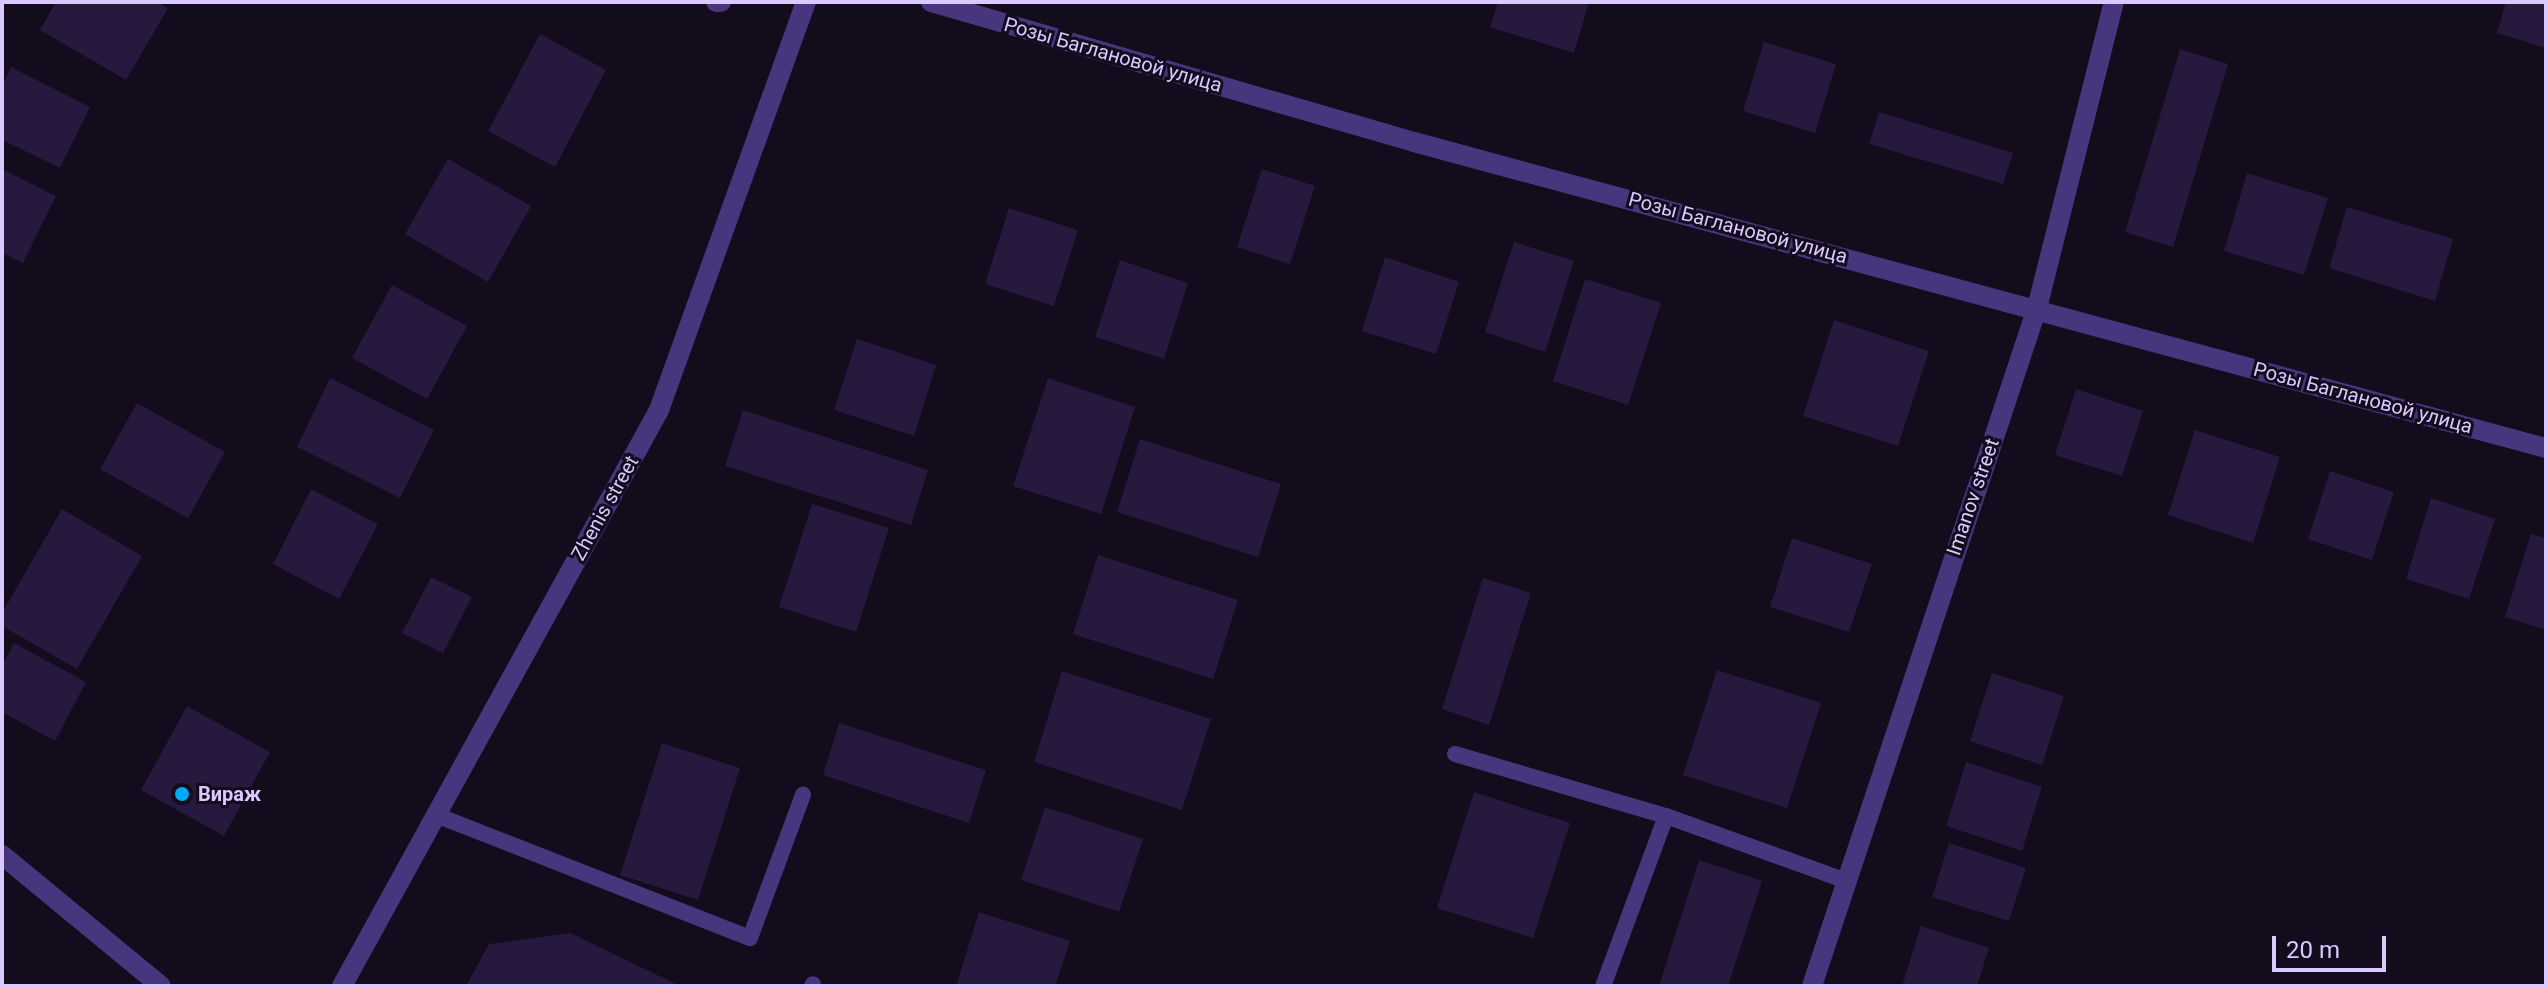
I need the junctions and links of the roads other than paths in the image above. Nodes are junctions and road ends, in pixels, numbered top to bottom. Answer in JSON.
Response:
{"nodes":[{"id":1,"x":806,"y":2,"type":"edge"},
{"id":2,"x":931,"y":2,"type":"edge"},
{"id":3,"x":2114,"y":2,"type":"edge"},
{"id":4,"x":2037,"y":308,"type":"junction"},
{"id":5,"x":2546,"y":448,"type":"edge"},
{"id":6,"x":1455,"y":754,"type":"dead end"},
{"id":7,"x":803,"y":795,"type":"dead end"},
{"id":8,"x":436,"y":815,"type":"junction"},
{"id":9,"x":1666,"y":816,"type":"junction"},
{"id":10,"x":2,"y":855,"type":"edge"},
{"id":11,"x":1844,"y":880,"type":"junction"},
{"id":12,"x":161,"y":986,"type":"edge"},
{"id":13,"x":342,"y":986,"type":"edge"},
{"id":14,"x":1603,"y":986,"type":"edge"},
{"id":15,"x":1812,"y":986,"type":"edge"}],
"edges":[{"from":1,"to":8,"type":"street","name":"Zhenis street"},
{"from":2,"to":4,"type":"street","name":"Розы Баглановой улица"},
{"from":3,"to":4,"type":"street","name":"Imanov street"},
{"from":4,"to":5,"type":"street","name":"Розы Баглановой улица"},
{"from":4,"to":11,"type":"street","name":"Imanov street"},
{"from":6,"to":9,"type":"lane"},
{"from":7,"to":8,"type":"lane"},
{"from":8,"to":13,"type":"street","name":"Zhenis street"},
{"from":9,"to":11,"type":"lane"},
{"from":9,"to":14,"type":"lane"},
{"from":10,"to":12,"type":"street"},
{"from":11,"to":15,"type":"street","name":"Imanov street"}]}
